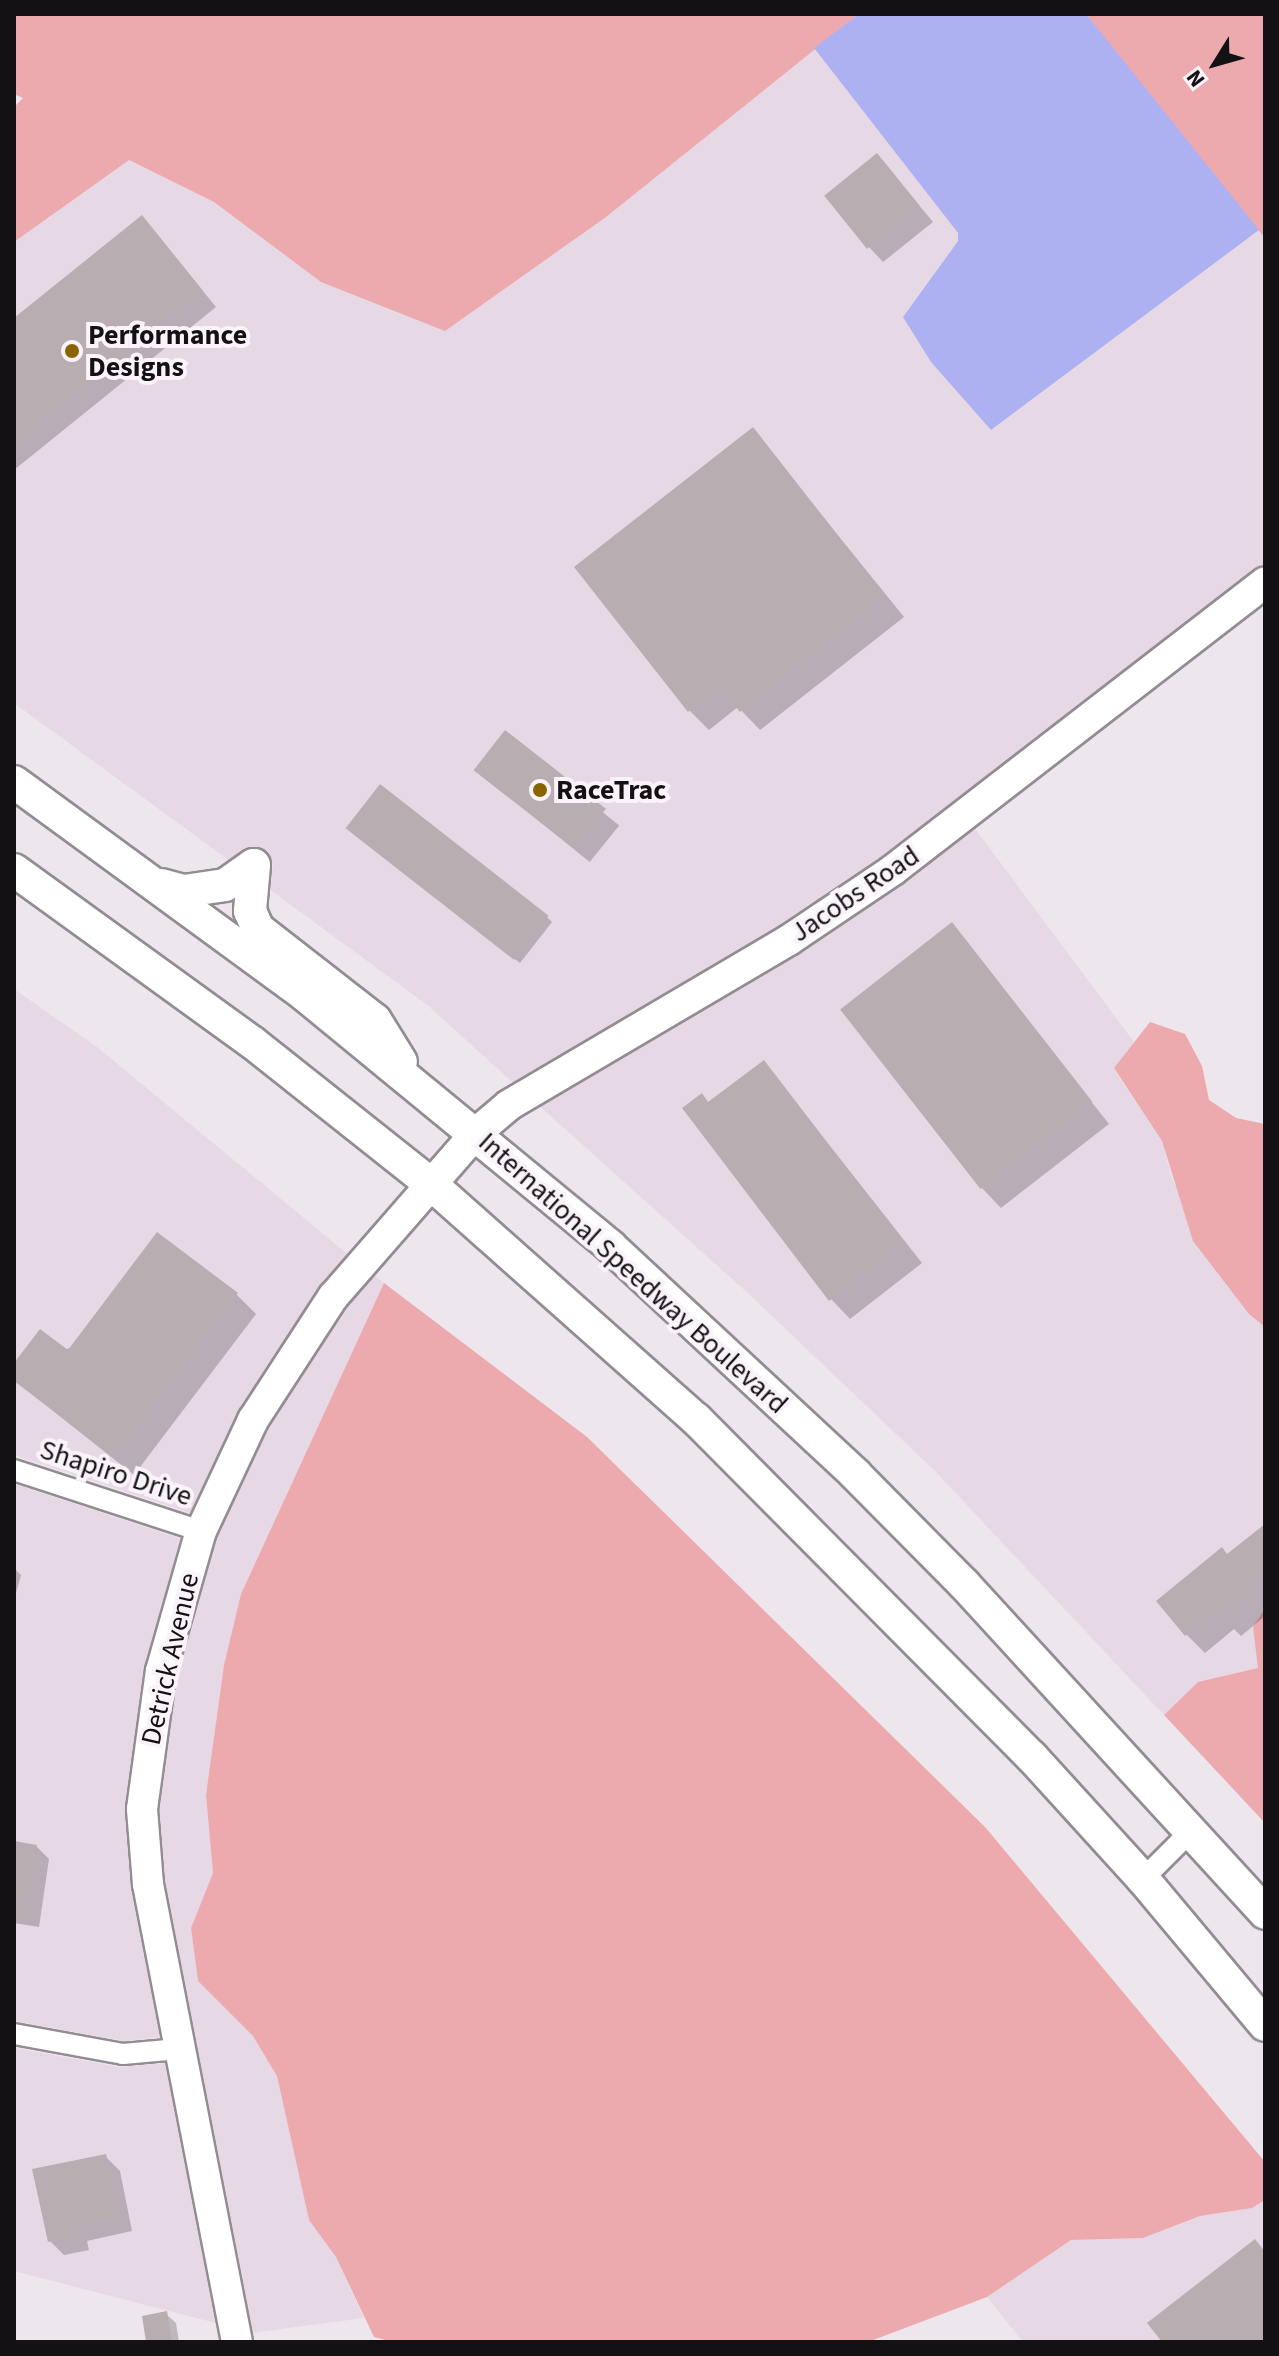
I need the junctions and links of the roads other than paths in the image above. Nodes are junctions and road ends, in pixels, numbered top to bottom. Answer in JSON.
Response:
{"nodes":[{"id":1,"x":1265,"y":582,"type":"edge"},
{"id":2,"x":14,"y":782,"type":"edge"},
{"id":3,"x":14,"y":870,"type":"edge"},
{"id":4,"x":159,"y":885,"type":"junction"},
{"id":5,"x":413,"y":1082,"type":"junction"},
{"id":6,"x":476,"y":1133,"type":"junction"},
{"id":7,"x":431,"y":1184,"type":"junction"},
{"id":8,"x":14,"y":1470,"type":"edge"},
{"id":9,"x":201,"y":1531,"type":"junction"},
{"id":10,"x":1192,"y":1830,"type":"junction"},
{"id":11,"x":1143,"y":1879,"type":"junction"},
{"id":12,"x":1265,"y":1913,"type":"edge"},
{"id":13,"x":1265,"y":2025,"type":"edge"},
{"id":14,"x":14,"y":2034,"type":"edge"},
{"id":15,"x":179,"y":2049,"type":"junction"},
{"id":16,"x":237,"y":2342,"type":"edge"}],
"edges":[{"from":1,"to":6,"type":"street","name":"Jacobs Road"},
{"from":2,"to":4,"type":"main road","name":"International Speedway Boulevard"},
{"from":3,"to":7,"type":"main road"},
{"from":4,"to":5,"type":"main road","name":"International Speedway Boulevard"},
{"from":4,"to":5,"type":"main road"},
{"from":5,"to":6,"type":"main road","name":"International Speedway Boulevard"},
{"from":6,"to":7,"type":"street","name":"Jacobs Road"},
{"from":6,"to":10,"type":"main road","name":"International Speedway Boulevard"},
{"from":7,"to":9,"type":"street","name":"Detrick Avenue"},
{"from":7,"to":11,"type":"main road"},
{"from":8,"to":9,"type":"street","name":"Shapiro Drive"},
{"from":9,"to":15,"type":"street","name":"Detrick Avenue"},
{"from":10,"to":11,"type":"street"},
{"from":10,"to":12,"type":"main road","name":"International Speedway Boulevard"},
{"from":11,"to":13,"type":"main road"},
{"from":14,"to":15,"type":"street"},
{"from":15,"to":16,"type":"street","name":"Detrick Avenue"}]}
